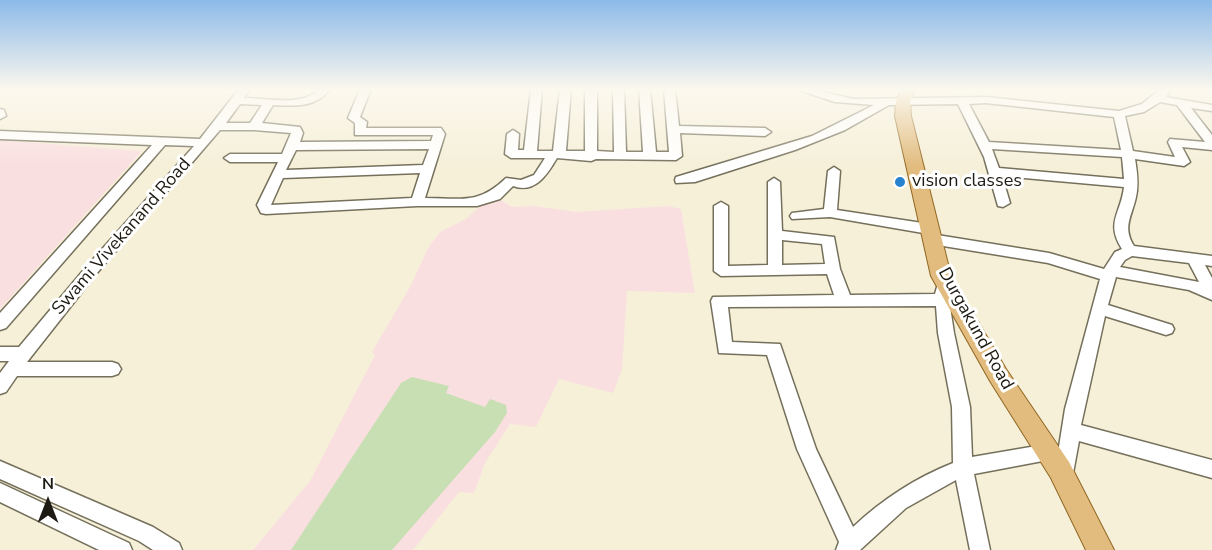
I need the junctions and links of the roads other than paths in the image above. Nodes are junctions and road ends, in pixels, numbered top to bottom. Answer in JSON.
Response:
{"nodes":[{"id":1,"x":1119,"y":114,"type":"edge"},
{"id":2,"x":223,"y":115,"type":"edge"},
{"id":3,"x":225,"y":115,"type":"edge"},
{"id":4,"x":262,"y":115,"type":"edge"},
{"id":5,"x":355,"y":115,"type":"edge"},
{"id":6,"x":534,"y":115,"type":"edge"},
{"id":7,"x":562,"y":115,"type":"edge"},
{"id":8,"x":591,"y":115,"type":"edge"},
{"id":9,"x":619,"y":115,"type":"edge"},
{"id":10,"x":646,"y":115,"type":"edge"},
{"id":11,"x":673,"y":115,"type":"edge"},
{"id":12,"x":870,"y":115,"type":"edge"},
{"id":13,"x":903,"y":115,"type":"edge"},
{"id":14,"x":969,"y":115,"type":"edge"},
{"id":15,"x":1190,"y":115,"type":"edge"},
{"id":16,"x":254,"y":126,"type":"junction"},
{"id":17,"x":217,"y":127,"type":"junction"},
{"id":18,"x":675,"y":129,"type":"junction"},
{"id":19,"x":765,"y":132,"type":"dead end"},
{"id":20,"x":513,"y":134,"type":"dead end"},
{"id":21,"x":0,"y":135,"type":"edge"},
{"id":22,"x":1210,"y":140,"type":"edge"},
{"id":23,"x":162,"y":141,"type":"junction"},
{"id":24,"x":200,"y":143,"type":"junction"},
{"id":25,"x":436,"y":145,"type":"junction"},
{"id":26,"x":990,"y":145,"type":"dead end"},
{"id":27,"x":292,"y":146,"type":"junction"},
{"id":28,"x":1127,"y":154,"type":"junction"},
{"id":29,"x":530,"y":155,"type":"junction"},
{"id":30,"x":556,"y":155,"type":"junction"},
{"id":31,"x":620,"y":156,"type":"junction"},
{"id":32,"x":650,"y":156,"type":"junction"},
{"id":33,"x":591,"y":157,"type":"junction"},
{"id":34,"x":230,"y":158,"type":"dead end"},
{"id":35,"x":285,"y":158,"type":"junction"},
{"id":36,"x":428,"y":169,"type":"junction"},
{"id":37,"x":834,"y":171,"type":"dead end"},
{"id":38,"x":994,"y":171,"type":"junction"},
{"id":39,"x":278,"y":174,"type":"junction"},
{"id":40,"x":681,"y":180,"type":"dead end"},
{"id":41,"x":774,"y":182,"type":"dead end"},
{"id":42,"x":1131,"y":184,"type":"junction"},
{"id":43,"x":417,"y":202,"type":"junction"},
{"id":44,"x":1004,"y":203,"type":"dead end"},
{"id":45,"x":721,"y":206,"type":"dead end"},
{"id":46,"x":830,"y":213,"type":"junction"},
{"id":47,"x":797,"y":216,"type":"dead end"},
{"id":48,"x":930,"y":234,"type":"junction"},
{"id":49,"x":775,"y":235,"type":"junction"},
{"id":50,"x":1130,"y":251,"type":"junction"},
{"id":51,"x":1195,"y":259,"type":"junction"},
{"id":52,"x":1212,"y":261,"type":"edge"},
{"id":53,"x":833,"y":269,"type":"junction"},
{"id":54,"x":775,"y":270,"type":"junction"},
{"id":55,"x":1109,"y":273,"type":"junction"},
{"id":56,"x":941,"y":276,"type":"junction"},
{"id":57,"x":1212,"y":293,"type":"edge"},
{"id":58,"x":943,"y":300,"type":"junction"},
{"id":59,"x":844,"y":301,"type":"junction"},
{"id":60,"x":1098,"y":308,"type":"junction"},
{"id":61,"x":0,"y":324,"type":"edge"},
{"id":62,"x":1166,"y":329,"type":"dead end"},
{"id":63,"x":9,"y":360,"type":"edge"},
{"id":64,"x":112,"y":369,"type":"dead end"},
{"id":65,"x":0,"y":387,"type":"edge"},
{"id":66,"x":1071,"y":431,"type":"junction"},
{"id":67,"x":1048,"y":452,"type":"junction"},
{"id":68,"x":963,"y":468,"type":"junction"},
{"id":69,"x":1212,"y":469,"type":"edge"},
{"id":70,"x":0,"y":470,"type":"edge"},
{"id":71,"x":1064,"y":478,"type":"junction"},
{"id":72,"x":0,"y":492,"type":"edge"},
{"id":73,"x":848,"y":547,"type":"edge"},
{"id":74,"x":122,"y":550,"type":"edge"},
{"id":75,"x":172,"y":550,"type":"edge"},
{"id":76,"x":980,"y":550,"type":"edge"},
{"id":77,"x":1100,"y":550,"type":"edge"}],
"edges":[{"from":1,"to":28,"type":"street"},
{"from":2,"to":24,"type":"street","name":"Swami Vivekanand Road"},
{"from":3,"to":17,"type":"street","name":"Swami Vivekanand Road"},
{"from":4,"to":16,"type":"street"},
{"from":5,"to":25,"type":"street"},
{"from":6,"to":29,"type":"street"},
{"from":7,"to":30,"type":"street"},
{"from":8,"to":33,"type":"street"},
{"from":9,"to":31,"type":"street"},
{"from":10,"to":32,"type":"street"},
{"from":11,"to":18,"type":"street"},
{"from":12,"to":40,"type":"street"},
{"from":13,"to":48,"type":"main road","name":"Durgakund Road"},
{"from":14,"to":38,"type":"street"},
{"from":15,"to":22,"type":"street"},
{"from":16,"to":17,"type":"street"},
{"from":16,"to":27,"type":"street"},
{"from":17,"to":24,"type":"street","name":"Swami Vivekanand Road"},
{"from":18,"to":19,"type":"street"},
{"from":18,"to":32,"type":"street"},
{"from":20,"to":29,"type":"street"},
{"from":21,"to":23,"type":"street"},
{"from":22,"to":28,"type":"street"},
{"from":23,"to":24,"type":"street"},
{"from":23,"to":61,"type":"street"},
{"from":24,"to":63,"type":"street","name":"Swami Vivekanand Road"},
{"from":25,"to":27,"type":"street"},
{"from":25,"to":36,"type":"street"},
{"from":26,"to":28,"type":"street"},
{"from":27,"to":35,"type":"street"},
{"from":28,"to":42,"type":"street"},
{"from":29,"to":30,"type":"street"},
{"from":30,"to":33,"type":"street"},
{"from":30,"to":43,"type":"street"},
{"from":31,"to":32,"type":"street"},
{"from":31,"to":33,"type":"street"},
{"from":34,"to":35,"type":"street"},
{"from":35,"to":39,"type":"street"},
{"from":36,"to":39,"type":"street"},
{"from":36,"to":43,"type":"street"},
{"from":37,"to":46,"type":"street"},
{"from":38,"to":42,"type":"street"},
{"from":38,"to":44,"type":"street"},
{"from":39,"to":43,"type":"street"},
{"from":41,"to":49,"type":"street"},
{"from":42,"to":50,"type":"street"},
{"from":45,"to":54,"type":"street"},
{"from":46,"to":47,"type":"street"},
{"from":46,"to":48,"type":"street"},
{"from":48,"to":55,"type":"street"},
{"from":48,"to":56,"type":"main road","name":"Durgakund Road"},
{"from":49,"to":53,"type":"street"},
{"from":49,"to":54,"type":"street"},
{"from":50,"to":51,"type":"street"},
{"from":50,"to":55,"type":"street"},
{"from":51,"to":52,"type":"street"},
{"from":51,"to":57,"type":"street"},
{"from":53,"to":54,"type":"street"},
{"from":53,"to":59,"type":"street"},
{"from":55,"to":57,"type":"street"},
{"from":55,"to":60,"type":"street"},
{"from":56,"to":58,"type":"street"},
{"from":56,"to":67,"type":"main road","name":"Durgakund Road"},
{"from":58,"to":59,"type":"street"},
{"from":58,"to":68,"type":"street"},
{"from":59,"to":73,"type":"street"},
{"from":60,"to":62,"type":"street"},
{"from":60,"to":66,"type":"street"},
{"from":63,"to":64,"type":"street"},
{"from":63,"to":65,"type":"street","name":"Swami Vivekanand Road"},
{"from":66,"to":69,"type":"street"},
{"from":66,"to":71,"type":"street"},
{"from":67,"to":68,"type":"street"},
{"from":67,"to":71,"type":"main road","name":"Durgakund Road"},
{"from":68,"to":73,"type":"street"},
{"from":68,"to":76,"type":"street"},
{"from":70,"to":75,"type":"street"},
{"from":71,"to":77,"type":"main road","name":"Durgakund Road"},
{"from":72,"to":74,"type":"street"}]}
